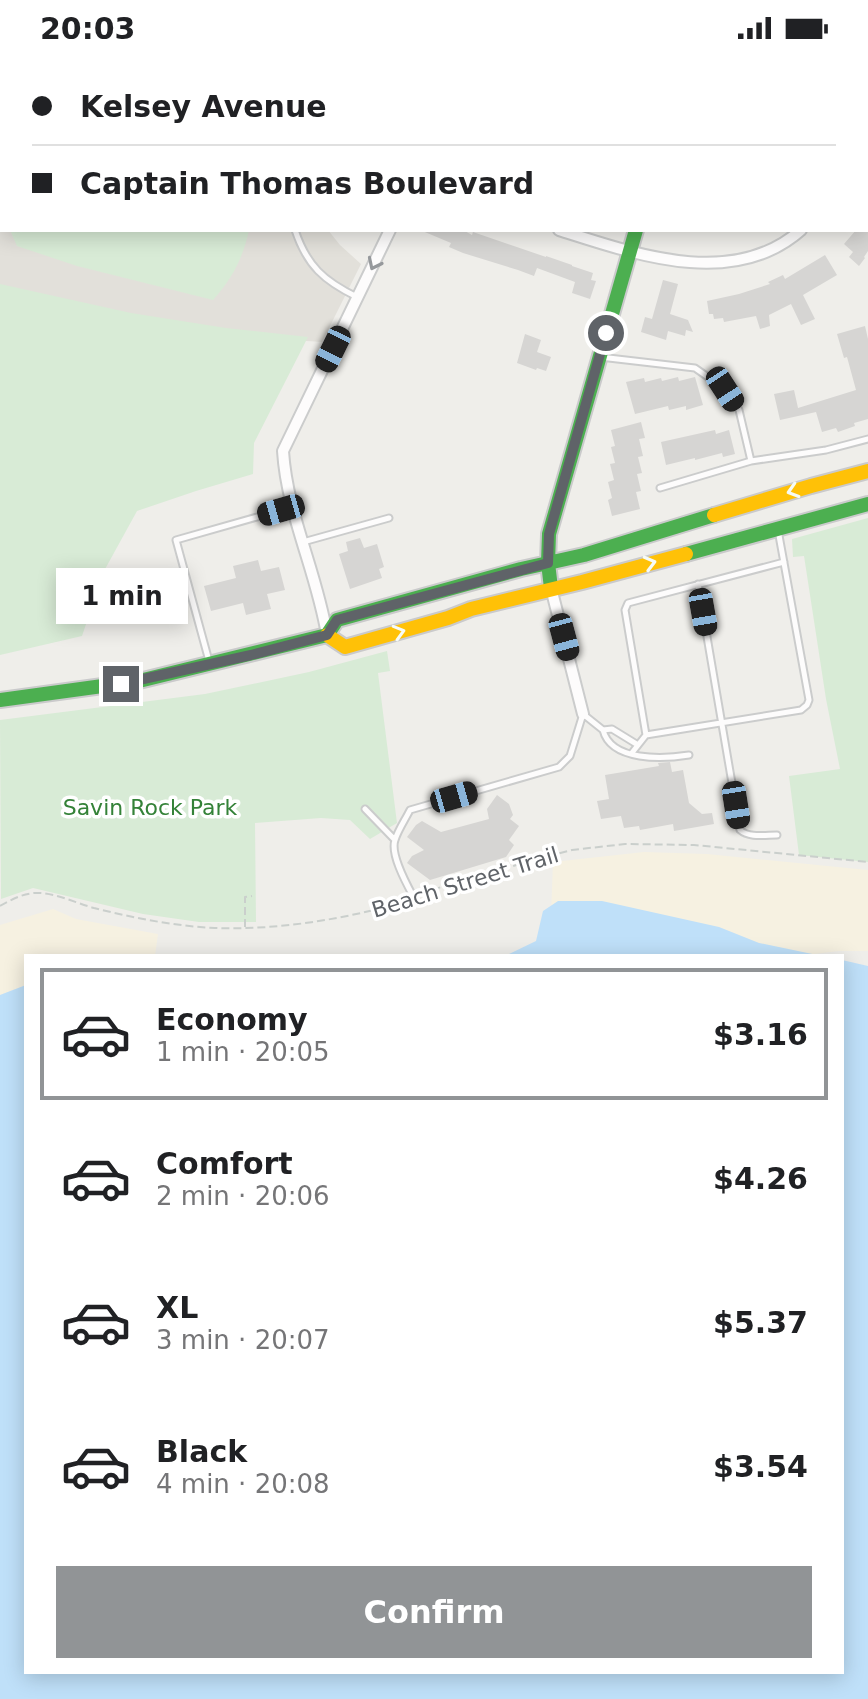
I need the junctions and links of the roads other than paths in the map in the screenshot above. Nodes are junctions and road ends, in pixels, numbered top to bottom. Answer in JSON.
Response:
{"nodes":[{"id":1,"x":296,"y":232,"type":"edge"},
{"id":2,"x":389,"y":232,"type":"edge"},
{"id":3,"x":565,"y":232,"type":"edge"},
{"id":4,"x":635,"y":232,"type":"edge"},
{"id":5,"x":799,"y":232,"type":"edge"},
{"id":6,"x":629,"y":252,"type":"junction"},
{"id":7,"x":358,"y":297,"type":"junction"},
{"id":8,"x":599,"y":356,"type":"junction"},
{"id":9,"x":868,"y":439,"type":"edge"},
{"id":10,"x":751,"y":461,"type":"junction"},
{"id":11,"x":868,"y":471,"type":"edge"},
{"id":12,"x":660,"y":488,"type":"dead end"},
{"id":13,"x":868,"y":504,"type":"edge"},
{"id":14,"x":293,"y":506,"type":"junction"},
{"id":15,"x":389,"y":518,"type":"dead end"},
{"id":16,"x":777,"y":529,"type":"junction"},
{"id":17,"x":303,"y":542,"type":"junction"},
{"id":18,"x":784,"y":562,"type":"junction"},
{"id":19,"x":548,"y":563,"type":"junction"},
{"id":20,"x":698,"y":584,"type":"junction"},
{"id":21,"x":551,"y":588,"type":"junction"},
{"id":22,"x":327,"y":635,"type":"junction"},
{"id":23,"x":210,"y":665,"type":"junction"},
{"id":24,"x":0,"y":700,"type":"edge"},
{"id":25,"x":583,"y":714,"type":"junction"},
{"id":26,"x":722,"y":722,"type":"junction"},
{"id":27,"x":603,"y":730,"type":"junction"},
{"id":28,"x":646,"y":735,"type":"junction"},
{"id":29,"x":638,"y":745,"type":"junction"},
{"id":30,"x":631,"y":754,"type":"junction"},
{"id":31,"x":689,"y":755,"type":"dead end"},
{"id":32,"x":365,"y":809,"type":"dead end"},
{"id":33,"x":777,"y":835,"type":"dead end"},
{"id":34,"x":395,"y":840,"type":"junction"},
{"id":35,"x":413,"y":896,"type":"road end"}],
"edges":[{"from":1,"to":7,"type":"lane"},
{"from":2,"to":7,"type":"street","one_way":true},
{"from":3,"to":6,"type":"street"},
{"from":4,"to":6,"type":"main road"},
{"from":5,"to":6,"type":"street"},
{"from":6,"to":8,"type":"main road"},
{"from":7,"to":14,"type":"street"},
{"from":8,"to":10,"type":"lane"},
{"from":8,"to":19,"type":"main road"},
{"from":9,"to":10,"type":"lane"},
{"from":10,"to":12,"type":"lane"},
{"from":11,"to":19,"type":"main road","one_way":true},
{"from":13,"to":16,"type":"main road"},
{"from":14,"to":17,"type":"street"},
{"from":14,"to":23,"type":"lane"},
{"from":15,"to":17,"type":"lane"},
{"from":16,"to":18,"type":"lane"},
{"from":21,"to":16,"type":"main road","one_way":true},
{"from":17,"to":22,"type":"street"},
{"from":18,"to":20,"type":"lane"},
{"from":18,"to":26,"type":"lane"},
{"from":19,"to":21,"type":"main road"},
{"from":19,"to":22,"type":"main road"},
{"from":20,"to":26,"type":"lane"},
{"from":20,"to":28,"type":"lane"},
{"from":22,"to":21,"type":"main road","one_way":true},
{"from":21,"to":25,"type":"street"},
{"from":22,"to":23,"type":"main road"},
{"from":23,"to":24,"type":"main road"},
{"from":25,"to":27,"type":"lane"},
{"from":25,"to":34,"type":"lane"},
{"from":26,"to":28,"type":"lane"},
{"from":26,"to":33,"type":"lane"},
{"from":27,"to":29,"type":"lane"},
{"from":27,"to":30,"type":"lane"},
{"from":28,"to":29,"type":"lane"},
{"from":29,"to":30,"type":"lane"},
{"from":30,"to":31,"type":"lane"},
{"from":32,"to":34,"type":"lane"},
{"from":34,"to":35,"type":"lane"}]}
